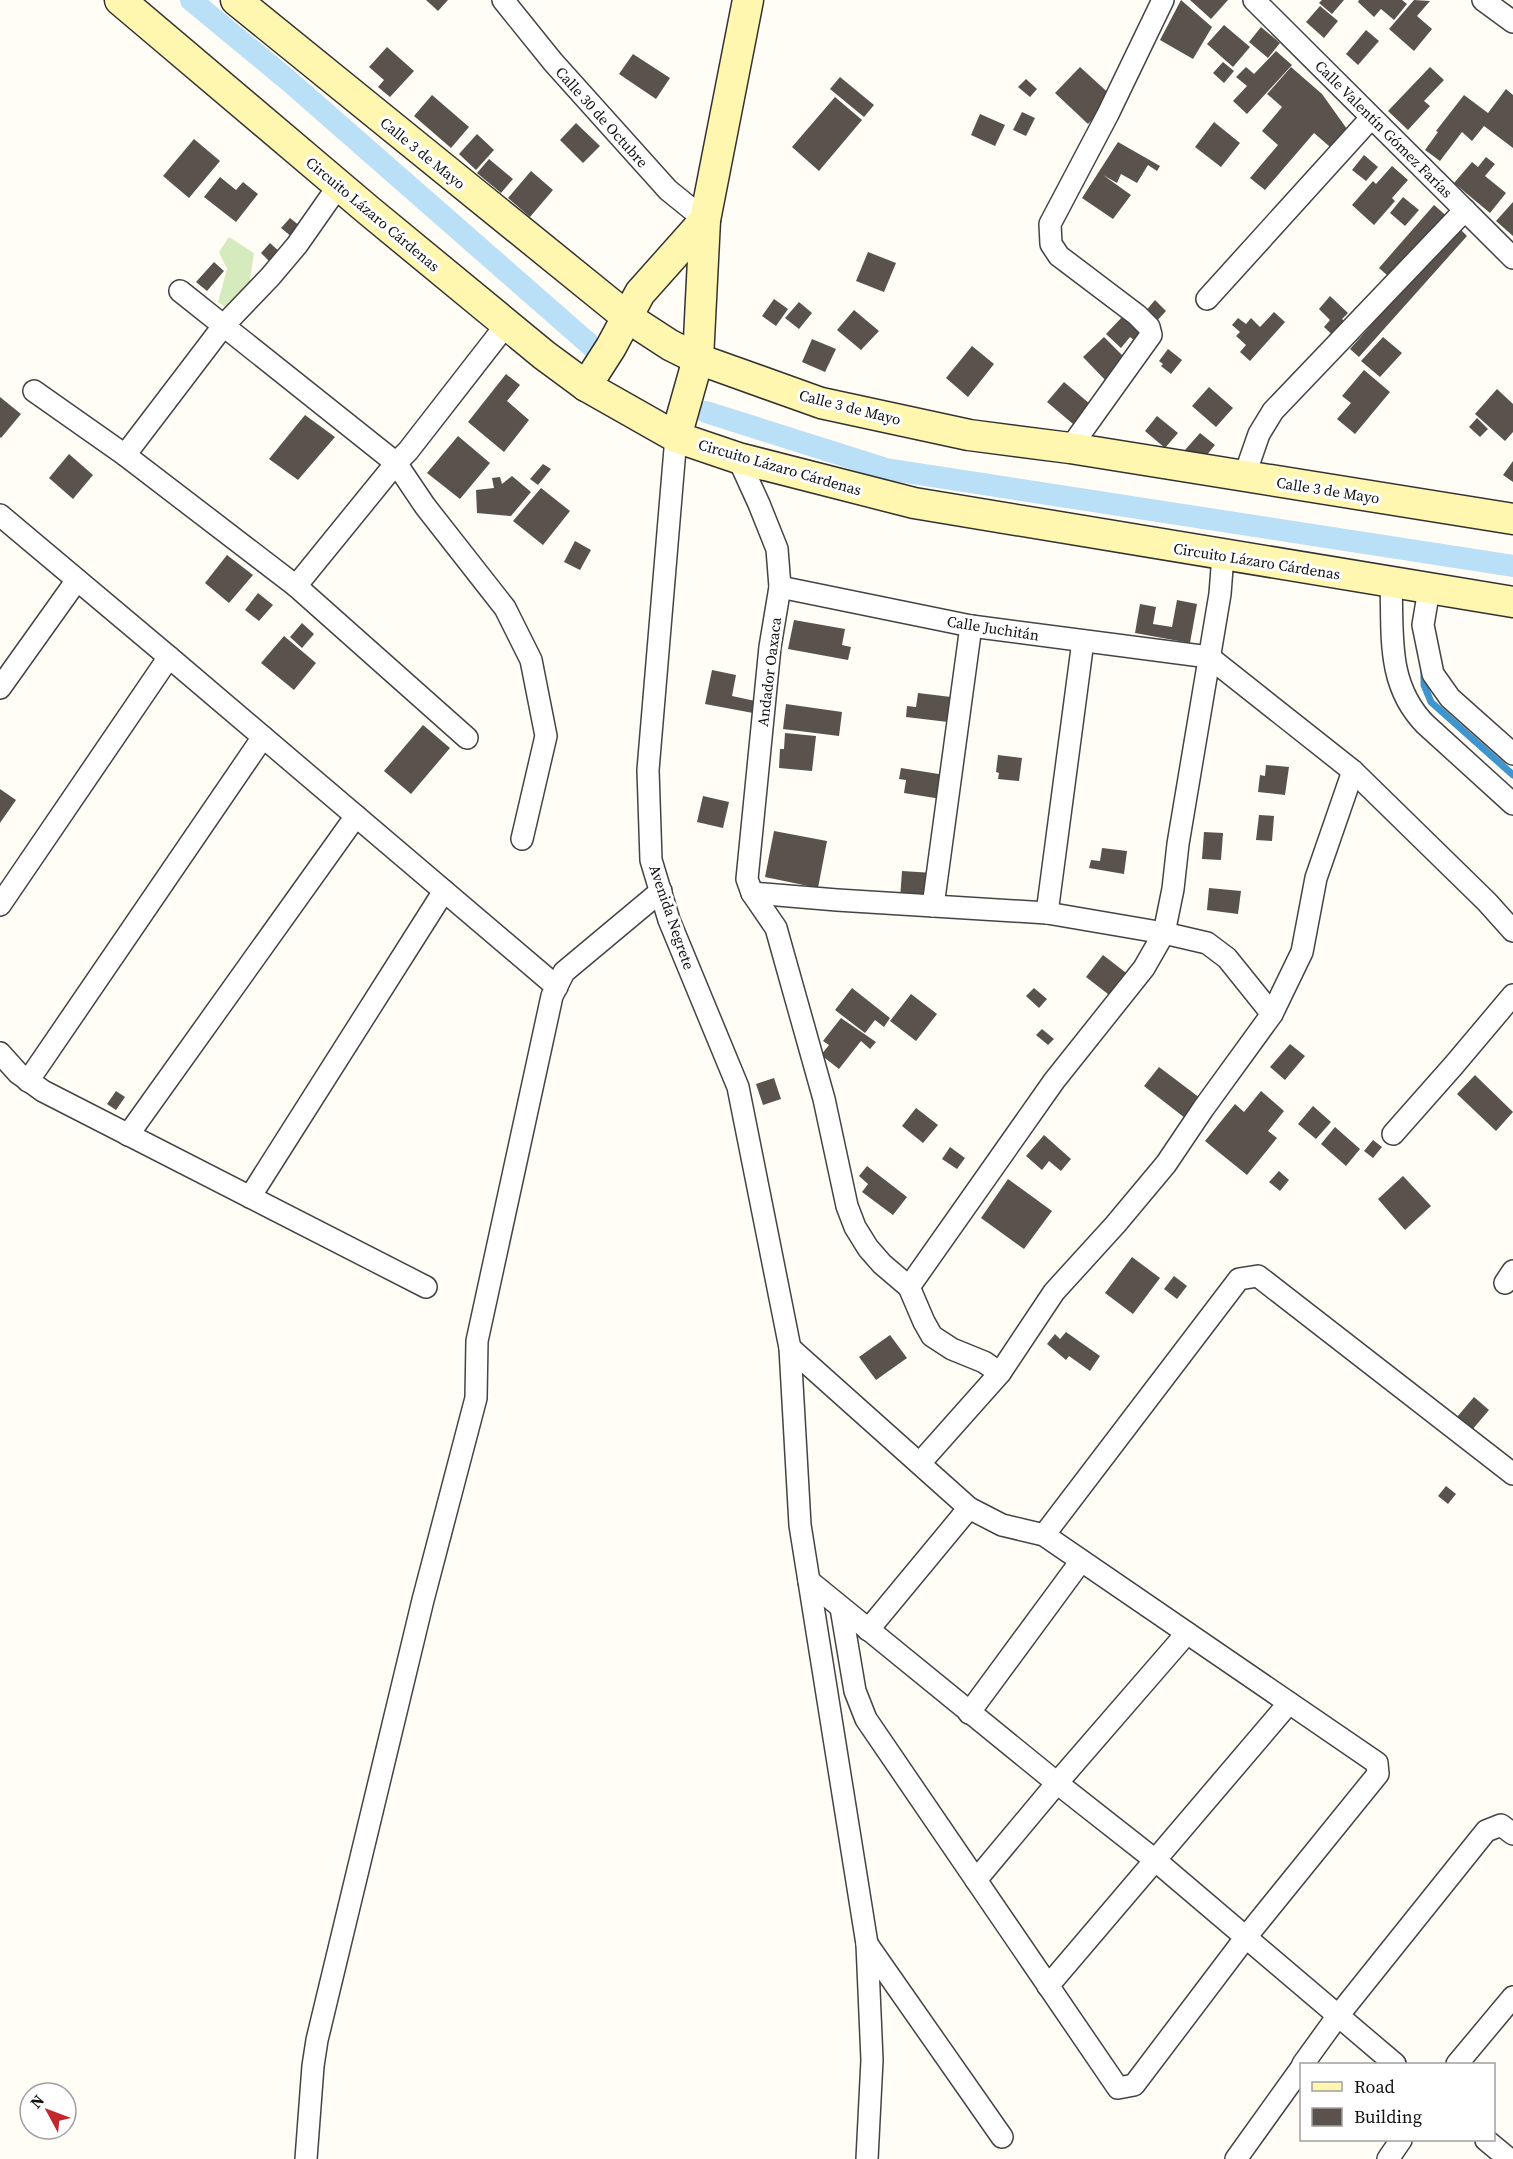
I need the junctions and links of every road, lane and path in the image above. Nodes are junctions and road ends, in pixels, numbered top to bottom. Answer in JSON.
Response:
{"nodes":[{"id":1,"x":120,"y":0,"type":"edge"},
{"id":2,"x":236,"y":0,"type":"edge"},
{"id":3,"x":748,"y":0,"type":"edge"},
{"id":4,"x":1163,"y":0,"type":"edge"},
{"id":5,"x":1254,"y":0,"type":"edge"},
{"id":6,"x":1483,"y":0,"type":"edge"},
{"id":7,"x":505,"y":3,"type":"edge"},
{"id":8,"x":1513,"y":22,"type":"edge"},
{"id":9,"x":1371,"y":118,"type":"junction"},
{"id":10,"x":339,"y":185,"type":"junction"},
{"id":11,"x":1465,"y":210,"type":"junction"},
{"id":12,"x":705,"y":220,"type":"junction"},
{"id":13,"x":1513,"y":258,"type":"edge"},
{"id":14,"x":180,"y":291,"type":"dead end"},
{"id":15,"x":1207,"y":299,"type":"dead end"},
{"id":16,"x":627,"y":317,"type":"junction"},
{"id":17,"x":224,"y":325,"type":"junction"},
{"id":18,"x":506,"y":326,"type":"junction"},
{"id":19,"x":698,"y":359,"type":"junction"},
{"id":20,"x":586,"y":386,"type":"junction"},
{"id":21,"x":33,"y":391,"type":"dead end"},
{"id":22,"x":676,"y":437,"type":"junction"},
{"id":23,"x":1071,"y":448,"type":"junction"},
{"id":24,"x":125,"y":454,"type":"junction"},
{"id":25,"x":738,"y":458,"type":"junction"},
{"id":26,"x":396,"y":463,"type":"junction"},
{"id":27,"x":1244,"y":477,"type":"junction"},
{"id":28,"x":0,"y":515,"type":"edge"},
{"id":29,"x":1513,"y":519,"type":"edge"},
{"id":30,"x":1223,"y":555,"type":"junction"},
{"id":31,"x":78,"y":580,"type":"junction"},
{"id":32,"x":1391,"y":582,"type":"junction"},
{"id":33,"x":296,"y":586,"type":"junction"},
{"id":34,"x":780,"y":587,"type":"junction"},
{"id":35,"x":1429,"y":589,"type":"junction"},
{"id":36,"x":1513,"y":602,"type":"edge"},
{"id":37,"x":971,"y":626,"type":"junction"},
{"id":38,"x":1083,"y":641,"type":"junction"},
{"id":39,"x":169,"y":657,"type":"junction"},
{"id":40,"x":1209,"y":657,"type":"junction"},
{"id":41,"x":0,"y":688,"type":"edge"},
{"id":42,"x":263,"y":737,"type":"junction"},
{"id":43,"x":467,"y":738,"type":"dead end"},
{"id":44,"x":1513,"y":754,"type":"edge"},
{"id":45,"x":1353,"y":771,"type":"junction"},
{"id":46,"x":1513,"y":804,"type":"edge"},
{"id":47,"x":356,"y":816,"type":"junction"},
{"id":48,"x":522,"y":839,"type":"dead end"},
{"id":49,"x":444,"y":891,"type":"junction"},
{"id":50,"x":661,"y":891,"type":"junction"},
{"id":51,"x":752,"y":893,"type":"junction"},
{"id":52,"x":0,"y":905,"type":"edge"},
{"id":53,"x":933,"y":906,"type":"junction"},
{"id":54,"x":1047,"y":913,"type":"junction"},
{"id":55,"x":1513,"y":931,"type":"edge"},
{"id":56,"x":1164,"y":933,"type":"junction"},
{"id":57,"x":557,"y":987,"type":"junction"},
{"id":58,"x":1513,"y":995,"type":"edge"},
{"id":59,"x":1272,"y":1014,"type":"junction"},
{"id":60,"x":0,"y":1053,"type":"edge"},
{"id":61,"x":28,"y":1081,"type":"junction"},
{"id":62,"x":1393,"y":1134,"type":"dead end"},
{"id":63,"x":128,"y":1135,"type":"junction"},
{"id":64,"x":250,"y":1197,"type":"junction"},
{"id":65,"x":426,"y":1287,"type":"dead end"},
{"id":66,"x":909,"y":1287,"type":"junction"},
{"id":67,"x":789,"y":1348,"type":"junction"},
{"id":68,"x":1000,"y":1373,"type":"junction"},
{"id":69,"x":920,"y":1463,"type":"junction"},
{"id":70,"x":1513,"y":1474,"type":"edge"},
{"id":71,"x":969,"y":1508,"type":"junction"},
{"id":72,"x":1044,"y":1535,"type":"junction"},
{"id":73,"x":1081,"y":1561,"type":"junction"},
{"id":74,"x":809,"y":1581,"type":"junction"},
{"id":75,"x":841,"y":1608,"type":"junction"},
{"id":76,"x":868,"y":1630,"type":"junction"},
{"id":77,"x":1187,"y":1633,"type":"junction"},
{"id":78,"x":1289,"y":1703,"type":"junction"},
{"id":79,"x":969,"y":1713,"type":"junction"},
{"id":80,"x":1057,"y":1784,"type":"junction"},
{"id":81,"x":1513,"y":1834,"type":"edge"},
{"id":82,"x":1155,"y":1860,"type":"junction"},
{"id":83,"x":976,"y":1880,"type":"junction"},
{"id":84,"x":1246,"y":1937,"type":"junction"},
{"id":85,"x":867,"y":1944,"type":"junction"},
{"id":86,"x":1048,"y":1986,"type":"junction"},
{"id":87,"x":1513,"y":1996,"type":"edge"},
{"id":88,"x":1337,"y":2017,"type":"junction"},
{"id":89,"x":1304,"y":2063,"type":"edge"},
{"id":90,"x":1394,"y":2063,"type":"edge"},
{"id":91,"x":1458,"y":2063,"type":"edge"},
{"id":92,"x":1300,"y":2069,"type":"edge"},
{"id":93,"x":1002,"y":2137,"type":"dead end"},
{"id":94,"x":1400,"y":2141,"type":"edge"},
{"id":95,"x":1488,"y":2141,"type":"edge"},
{"id":96,"x":306,"y":2159,"type":"edge"},
{"id":97,"x":867,"y":2159,"type":"edge"},
{"id":98,"x":1236,"y":2159,"type":"edge"},
{"id":99,"x":1388,"y":2159,"type":"edge"},
{"id":100,"x":1509,"y":2159,"type":"edge"}],
"edges":[{"from":1,"to":10,"type":"street","name":"Circuito Lázaro Cárdenas"},
{"from":2,"to":16,"type":"street","name":"Calle 3 de Mayo"},
{"from":3,"to":12,"type":"street"},
{"from":4,"to":23,"type":"street"},
{"from":5,"to":9,"type":"street","name":"Calle Valentín Gómez Farías"},
{"from":6,"to":8,"type":"street"},
{"from":7,"to":12,"type":"street","name":"Calle 30 de Octubre"},
{"from":9,"to":11,"type":"street","name":"Calle Valentín Gómez Farías"},
{"from":9,"to":15,"type":"street"},
{"from":10,"to":17,"type":"street"},
{"from":10,"to":18,"type":"street","name":"Circuito Lázaro Cárdenas"},
{"from":11,"to":13,"type":"street","name":"Calle Valentín Gómez Farías"},
{"from":11,"to":27,"type":"street"},
{"from":12,"to":16,"type":"street"},
{"from":12,"to":19,"type":"street"},
{"from":14,"to":17,"type":"street"},
{"from":16,"to":19,"type":"street","name":"Calle 3 de Mayo"},
{"from":16,"to":20,"type":"street"},
{"from":17,"to":24,"type":"street"},
{"from":17,"to":26,"type":"street"},
{"from":18,"to":20,"type":"street","name":"Circuito Lázaro Cárdenas"},
{"from":18,"to":26,"type":"street"},
{"from":19,"to":22,"type":"street"},
{"from":19,"to":23,"type":"street","name":"Calle 3 de Mayo"},
{"from":20,"to":22,"type":"street","name":"Circuito Lázaro Cárdenas"},
{"from":21,"to":24,"type":"street"},
{"from":22,"to":25,"type":"street","name":"Circuito Lázaro Cárdenas"},
{"from":22,"to":50,"type":"street","name":"Avenida Negrete"},
{"from":23,"to":27,"type":"street","name":"Calle 3 de Mayo"},
{"from":24,"to":33,"type":"street"},
{"from":25,"to":30,"type":"street","name":"Circuito Lázaro Cárdenas"},
{"from":25,"to":34,"type":"street","name":"Andador Oaxaca"},
{"from":26,"to":33,"type":"street"},
{"from":26,"to":48,"type":"street"},
{"from":27,"to":29,"type":"street","name":"Calle 3 de Mayo"},
{"from":28,"to":31,"type":"street"},
{"from":30,"to":32,"type":"street","name":"Circuito Lázaro Cárdenas"},
{"from":30,"to":40,"type":"street"},
{"from":31,"to":39,"type":"street"},
{"from":31,"to":41,"type":"street"},
{"from":32,"to":35,"type":"street","name":"Circuito Lázaro Cárdenas"},
{"from":32,"to":46,"type":"street"},
{"from":33,"to":43,"type":"street"},
{"from":34,"to":37,"type":"street","name":"Calle Juchitán"},
{"from":34,"to":51,"type":"street","name":"Andador Oaxaca"},
{"from":35,"to":36,"type":"street","name":"Circuito Lázaro Cárdenas"},
{"from":35,"to":44,"type":"street"},
{"from":37,"to":38,"type":"street","name":"Calle Juchitán"},
{"from":37,"to":53,"type":"street"},
{"from":38,"to":40,"type":"street","name":"Calle Juchitán"},
{"from":38,"to":54,"type":"street"},
{"from":39,"to":42,"type":"street"},
{"from":39,"to":52,"type":"street"},
{"from":40,"to":45,"type":"street"},
{"from":40,"to":56,"type":"street"},
{"from":42,"to":47,"type":"street"},
{"from":42,"to":61,"type":"street"},
{"from":45,"to":55,"type":"street"},
{"from":45,"to":59,"type":"street"},
{"from":47,"to":49,"type":"street"},
{"from":47,"to":63,"type":"street"},
{"from":49,"to":57,"type":"street"},
{"from":49,"to":64,"type":"street"},
{"from":50,"to":57,"type":"street"},
{"from":50,"to":67,"type":"street","name":"Avenida Negrete"},
{"from":51,"to":53,"type":"street"},
{"from":51,"to":66,"type":"street"},
{"from":53,"to":54,"type":"street"},
{"from":54,"to":56,"type":"street"},
{"from":56,"to":59,"type":"street"},
{"from":56,"to":66,"type":"street"},
{"from":57,"to":96,"type":"street"},
{"from":58,"to":62,"type":"street"},
{"from":59,"to":68,"type":"street"},
{"from":60,"to":61,"type":"street"},
{"from":61,"to":63,"type":"street"},
{"from":63,"to":64,"type":"street"},
{"from":64,"to":65,"type":"street"},
{"from":66,"to":68,"type":"street"},
{"from":67,"to":69,"type":"street"},
{"from":67,"to":74,"type":"street","name":"Avenida Negrete"},
{"from":68,"to":69,"type":"street"},
{"from":69,"to":71,"type":"street"},
{"from":70,"to":72,"type":"street"},
{"from":71,"to":72,"type":"street"},
{"from":71,"to":76,"type":"street"},
{"from":72,"to":73,"type":"street"},
{"from":73,"to":77,"type":"street"},
{"from":73,"to":79,"type":"street"},
{"from":74,"to":75,"type":"street"},
{"from":74,"to":85,"type":"street","name":"Avenida Negrete"},
{"from":75,"to":76,"type":"street"},
{"from":75,"to":83,"type":"street"},
{"from":76,"to":79,"type":"street"},
{"from":77,"to":78,"type":"street"},
{"from":77,"to":80,"type":"street"},
{"from":78,"to":82,"type":"street"},
{"from":78,"to":84,"type":"street"},
{"from":79,"to":80,"type":"street"},
{"from":80,"to":82,"type":"street"},
{"from":80,"to":83,"type":"street"},
{"from":81,"to":88,"type":"street"},
{"from":82,"to":84,"type":"street"},
{"from":82,"to":86,"type":"street"},
{"from":83,"to":86,"type":"street"},
{"from":84,"to":86,"type":"street"},
{"from":84,"to":88,"type":"street"},
{"from":85,"to":93,"type":"street"},
{"from":85,"to":97,"type":"street","name":"Avenida Negrete"},
{"from":87,"to":91,"type":"street"},
{"from":88,"to":89,"type":"street"},
{"from":88,"to":90,"type":"street"},
{"from":92,"to":98,"type":"street"},
{"from":94,"to":99,"type":"street"},
{"from":95,"to":100,"type":"street"}]}
